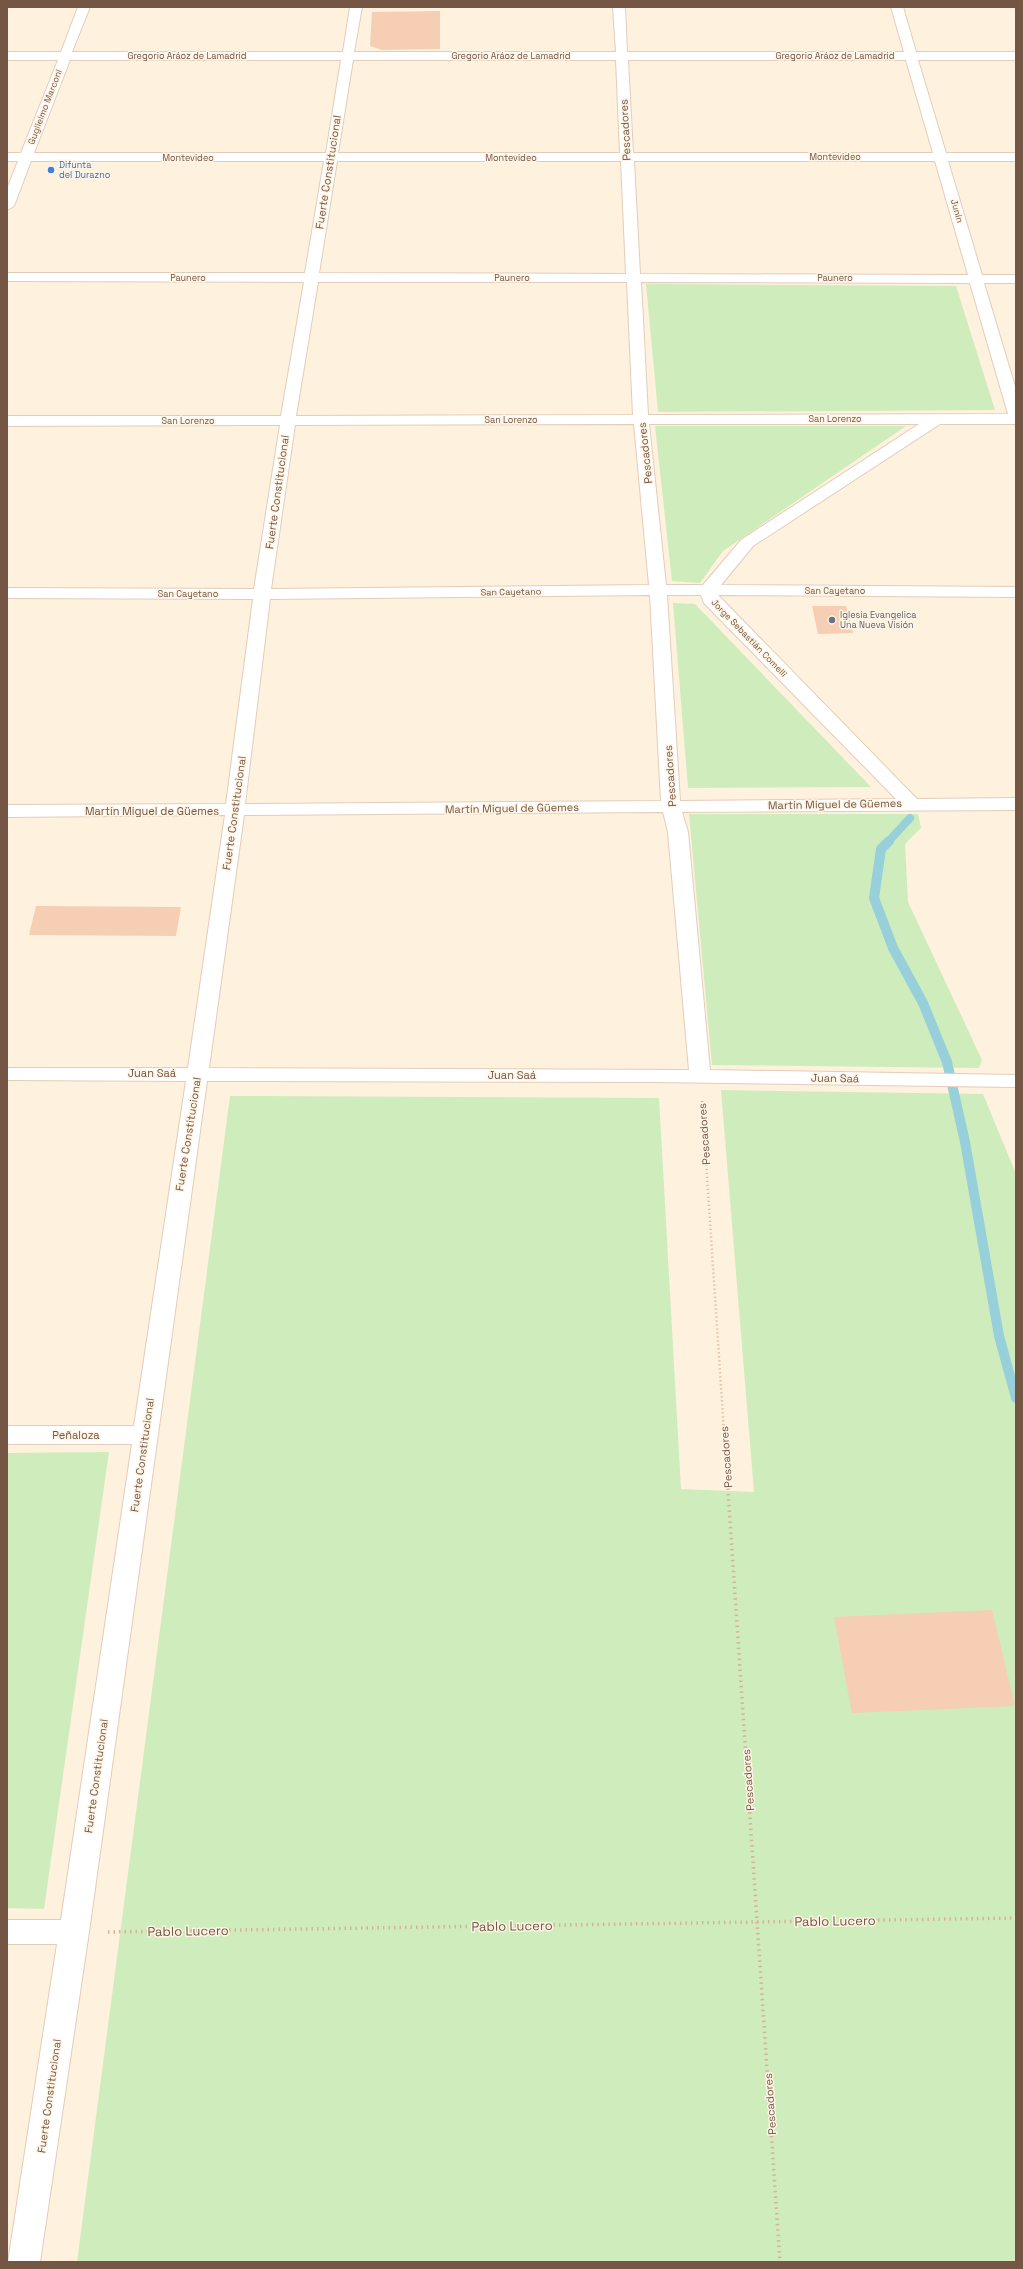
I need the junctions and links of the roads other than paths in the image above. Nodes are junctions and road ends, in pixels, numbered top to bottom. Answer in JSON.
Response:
{"nodes":[{"id":1,"x":84,"y":7,"type":"edge"},
{"id":2,"x":356,"y":7,"type":"edge"},
{"id":3,"x":619,"y":7,"type":"edge"},
{"id":4,"x":897,"y":7,"type":"edge"},
{"id":5,"x":7,"y":56,"type":"edge"},
{"id":6,"x":65,"y":56,"type":"junction"},
{"id":7,"x":347,"y":56,"type":"junction"},
{"id":8,"x":622,"y":56,"type":"junction"},
{"id":9,"x":911,"y":56,"type":"junction"},
{"id":10,"x":1016,"y":56,"type":"edge"},
{"id":11,"x":7,"y":157,"type":"edge"},
{"id":12,"x":26,"y":157,"type":"junction"},
{"id":13,"x":627,"y":157,"type":"junction"},
{"id":14,"x":941,"y":157,"type":"junction"},
{"id":15,"x":1016,"y":157,"type":"edge"},
{"id":16,"x":330,"y":159,"type":"junction"},
{"id":17,"x":7,"y":206,"type":"edge"},
{"id":18,"x":7,"y":277,"type":"edge"},
{"id":19,"x":632,"y":277,"type":"junction"},
{"id":20,"x":311,"y":278,"type":"junction"},
{"id":21,"x":976,"y":278,"type":"junction"},
{"id":22,"x":1016,"y":279,"type":"edge"},
{"id":23,"x":1016,"y":416,"type":"edge"},
{"id":24,"x":641,"y":419,"type":"junction"},
{"id":25,"x":935,"y":420,"type":"junction"},
{"id":26,"x":1016,"y":420,"type":"edge"},
{"id":27,"x":7,"y":421,"type":"edge"},
{"id":28,"x":288,"y":421,"type":"junction"},
{"id":29,"x":659,"y":590,"type":"junction"},
{"id":30,"x":708,"y":590,"type":"junction"},
{"id":31,"x":1016,"y":592,"type":"edge"},
{"id":32,"x":7,"y":593,"type":"edge"},
{"id":33,"x":262,"y":594,"type":"junction"},
{"id":34,"x":910,"y":803,"type":"junction"},
{"id":35,"x":1016,"y":804,"type":"edge"},
{"id":36,"x":671,"y":806,"type":"junction"},
{"id":37,"x":7,"y":811,"type":"edge"},
{"id":38,"x":235,"y":811,"type":"junction"},
{"id":39,"x":198,"y":1073,"type":"junction"},
{"id":40,"x":7,"y":1074,"type":"edge"},
{"id":41,"x":700,"y":1076,"type":"junction"},
{"id":42,"x":1016,"y":1081,"type":"edge"},
{"id":43,"x":7,"y":1435,"type":"edge"},
{"id":44,"x":145,"y":1435,"type":"junction"},
{"id":45,"x":7,"y":1932,"type":"edge"},
{"id":46,"x":74,"y":1932,"type":"junction"},
{"id":47,"x":24,"y":2262,"type":"edge"}],
"edges":[{"from":1,"to":6,"type":"street","name":"Guglielmo Marconi"},
{"from":2,"to":7,"type":"street","name":"Fuerte Constitucional"},
{"from":3,"to":8,"type":"street","name":"Pescadores"},
{"from":4,"to":9,"type":"street","name":"Junín"},
{"from":5,"to":6,"type":"street","name":"Gregorio Aráoz de Lamadrid"},
{"from":6,"to":7,"type":"street","name":"Gregorio Aráoz de Lamadrid"},
{"from":6,"to":12,"type":"street","name":"Guglielmo Marconi"},
{"from":7,"to":8,"type":"street","name":"Gregorio Aráoz de Lamadrid"},
{"from":7,"to":16,"type":"street","name":"Fuerte Constitucional"},
{"from":8,"to":9,"type":"street","name":"Gregorio Aráoz de Lamadrid"},
{"from":8,"to":13,"type":"street","name":"Pescadores"},
{"from":9,"to":10,"type":"street","name":"Gregorio Aráoz de Lamadrid"},
{"from":9,"to":14,"type":"street","name":"Junín"},
{"from":11,"to":12,"type":"street","name":"Montevideo"},
{"from":12,"to":16,"type":"street","name":"Montevideo"},
{"from":12,"to":17,"type":"street","name":"Guglielmo Marconi"},
{"from":13,"to":14,"type":"street","name":"Montevideo"},
{"from":13,"to":16,"type":"street","name":"Montevideo"},
{"from":13,"to":19,"type":"street","name":"Pescadores"},
{"from":14,"to":15,"type":"street","name":"Montevideo"},
{"from":14,"to":21,"type":"street","name":"Junín"},
{"from":16,"to":20,"type":"street","name":"Fuerte Constitucional"},
{"from":18,"to":20,"type":"street","name":"Paunero"},
{"from":19,"to":20,"type":"street","name":"Paunero"},
{"from":19,"to":21,"type":"street","name":"Paunero"},
{"from":19,"to":24,"type":"street","name":"Pescadores"},
{"from":20,"to":28,"type":"street","name":"Fuerte Constitucional"},
{"from":21,"to":22,"type":"street","name":"Paunero"},
{"from":21,"to":23,"type":"street","name":"Junín"},
{"from":24,"to":25,"type":"street","name":"San Lorenzo"},
{"from":24,"to":28,"type":"street","name":"San Lorenzo"},
{"from":24,"to":29,"type":"street","name":"Pescadores"},
{"from":25,"to":26,"type":"street","name":"San Lorenzo"},
{"from":25,"to":30,"type":"street","name":"Jorge Sebastián Comelli"},
{"from":27,"to":28,"type":"street","name":"San Lorenzo"},
{"from":28,"to":33,"type":"street","name":"Fuerte Constitucional"},
{"from":29,"to":30,"type":"street","name":"San Cayetano"},
{"from":29,"to":33,"type":"street","name":"San Cayetano"},
{"from":29,"to":36,"type":"street","name":"Pescadores"},
{"from":30,"to":31,"type":"street","name":"San Cayetano"},
{"from":30,"to":34,"type":"street","name":"Jorge Sebastián Comelli"},
{"from":32,"to":33,"type":"street","name":"San Cayetano"},
{"from":33,"to":38,"type":"street","name":"Fuerte Constitucional"},
{"from":34,"to":35,"type":"street","name":"Martín Miguel de Güemes"},
{"from":34,"to":36,"type":"street","name":"Martín Miguel de Güemes"},
{"from":36,"to":38,"type":"street","name":"Martín Miguel de Güemes"},
{"from":36,"to":41,"type":"street","name":"Pescadores"},
{"from":37,"to":38,"type":"street","name":"Martín Miguel de Güemes"},
{"from":38,"to":39,"type":"street","name":"Fuerte Constitucional"},
{"from":39,"to":40,"type":"street","name":"Juan Saá"},
{"from":39,"to":41,"type":"street","name":"Juan Saá"},
{"from":39,"to":44,"type":"street","name":"Fuerte Constitucional"},
{"from":41,"to":42,"type":"street","name":"Juan Saá"},
{"from":43,"to":44,"type":"street","name":"Peñaloza"},
{"from":44,"to":46,"type":"street","name":"Fuerte Constitucional"},
{"from":45,"to":46,"type":"street"},
{"from":46,"to":47,"type":"street","name":"Fuerte Constitucional"}]}
